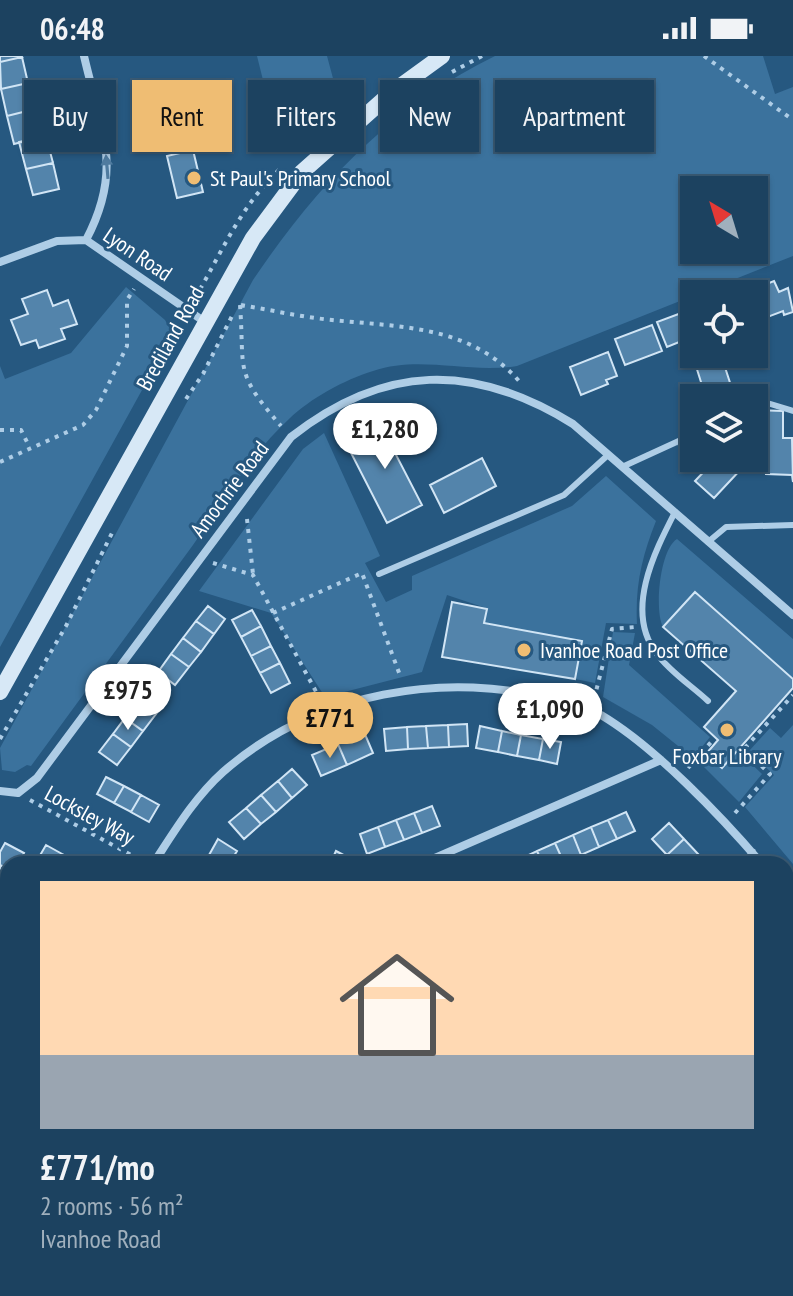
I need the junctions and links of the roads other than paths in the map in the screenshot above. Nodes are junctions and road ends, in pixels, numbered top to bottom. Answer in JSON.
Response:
{"nodes":[{"id":1,"x":84,"y":56,"type":"edge"},
{"id":2,"x":442,"y":56,"type":"edge"},
{"id":3,"x":86,"y":240,"type":"junction"},
{"id":4,"x":0,"y":262,"type":"edge"},
{"id":5,"x":205,"y":322,"type":"junction"},
{"id":6,"x":768,"y":403,"type":"edge"},
{"id":7,"x":793,"y":411,"type":"edge"},
{"id":8,"x":680,"y":440,"type":"edge"},
{"id":9,"x":608,"y":455,"type":"junction"},
{"id":10,"x":622,"y":467,"type":"junction"},
{"id":11,"x":675,"y":512,"type":"junction"},
{"id":12,"x":793,"y":525,"type":"edge"},
{"id":13,"x":708,"y":542,"type":"junction"},
{"id":14,"x":379,"y":574,"type":"dead end"},
{"id":15,"x":793,"y":615,"type":"edge"},
{"id":16,"x":0,"y":692,"type":"edge"},
{"id":17,"x":708,"y":701,"type":"dead end"},
{"id":18,"x":661,"y":760,"type":"junction"},
{"id":19,"x":0,"y":791,"type":"edge"},
{"id":20,"x":752,"y":852,"type":"junction"},
{"id":21,"x":158,"y":856,"type":"edge"},
{"id":22,"x":439,"y":856,"type":"edge"},
{"id":23,"x":751,"y":856,"type":"edge"},
{"id":24,"x":755,"y":856,"type":"edge"}],
"edges":[{"from":3,"to":1,"type":"street","one_way":true},
{"from":2,"to":5,"type":"street","name":"Brediland Road"},
{"from":3,"to":4,"type":"street","name":"Lyon Road"},
{"from":3,"to":5,"type":"street","name":"Lyon Road"},
{"from":5,"to":16,"type":"street","name":"Brediland Road"},
{"from":6,"to":7,"type":"lane"},
{"from":8,"to":10,"type":"lane"},
{"from":9,"to":10,"type":"street","name":"Amochrie Road"},
{"from":9,"to":14,"type":"lane"},
{"from":9,"to":19,"type":"street","name":"Amochrie Road"},
{"from":10,"to":11,"type":"street","name":"Amochrie Road"},
{"from":11,"to":13,"type":"street","name":"Amochrie Road"},
{"from":11,"to":17,"type":"lane"},
{"from":12,"to":13,"type":"lane"},
{"from":13,"to":15,"type":"street","name":"Amochrie Road"},
{"from":18,"to":20,"type":"street"},
{"from":18,"to":21,"type":"street"},
{"from":18,"to":22,"type":"street"},
{"from":20,"to":23,"type":"street"},
{"from":20,"to":24,"type":"street"}]}
